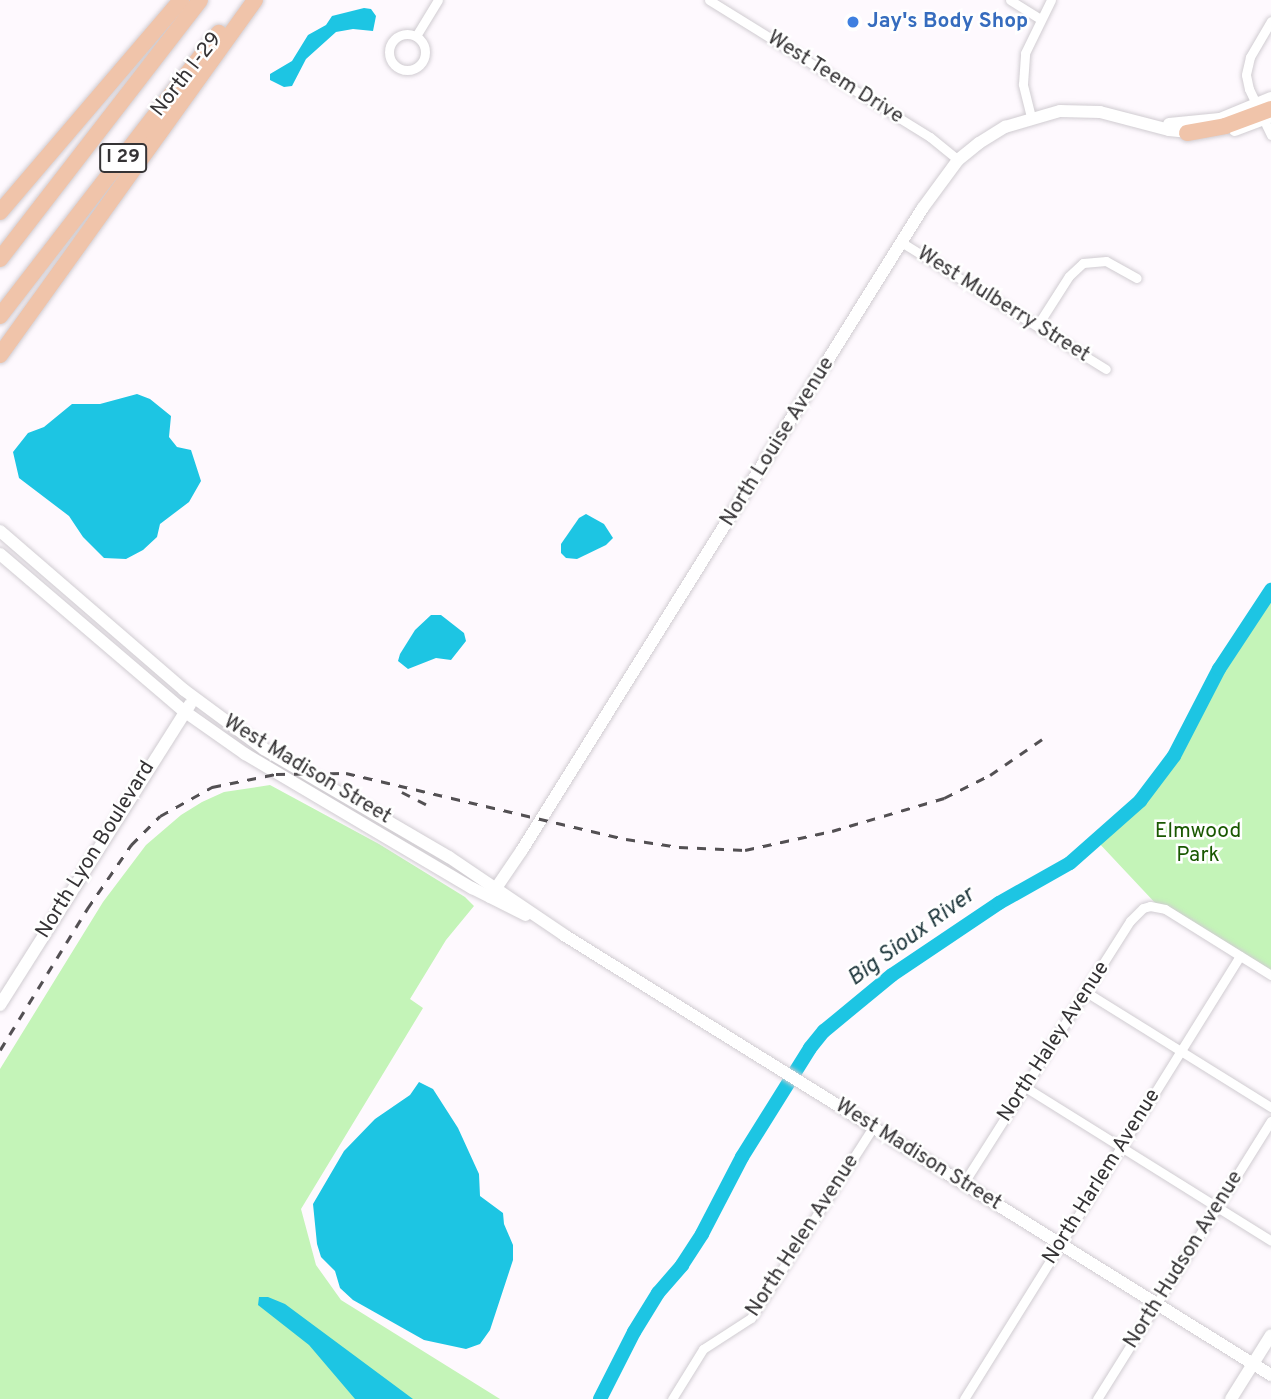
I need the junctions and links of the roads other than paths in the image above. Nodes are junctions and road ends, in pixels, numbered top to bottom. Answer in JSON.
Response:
{"nodes":[{"id":1,"x":181,"y":0,"type":"edge"},
{"id":2,"x":200,"y":0,"type":"edge"},
{"id":3,"x":244,"y":0,"type":"edge"},
{"id":4,"x":255,"y":0,"type":"edge"},
{"id":5,"x":438,"y":0,"type":"edge"},
{"id":6,"x":709,"y":0,"type":"edge"},
{"id":7,"x":1010,"y":0,"type":"edge"},
{"id":8,"x":1051,"y":0,"type":"edge"},
{"id":9,"x":1040,"y":19,"type":"junction"},
{"id":10,"x":1271,"y":21,"type":"edge"},
{"id":11,"x":416,"y":36,"type":"junction"},
{"id":12,"x":1271,"y":99,"type":"edge"},
{"id":13,"x":1264,"y":113,"type":"edge"},
{"id":14,"x":1031,"y":117,"type":"junction"},
{"id":15,"x":1147,"y":124,"type":"junction"},
{"id":16,"x":1187,"y":133,"type":"joint"},
{"id":17,"x":1271,"y":135,"type":"edge"},
{"id":18,"x":958,"y":160,"type":"junction"},
{"id":19,"x":0,"y":212,"type":"edge"},
{"id":20,"x":901,"y":242,"type":"junction"},
{"id":21,"x":0,"y":260,"type":"edge"},
{"id":22,"x":1137,"y":278,"type":"dead end"},
{"id":23,"x":0,"y":316,"type":"edge"},
{"id":24,"x":1037,"y":326,"type":"junction"},
{"id":25,"x":0,"y":355,"type":"edge"},
{"id":26,"x":1106,"y":369,"type":"dead end"},
{"id":27,"x":0,"y":530,"type":"edge"},
{"id":28,"x":0,"y":554,"type":"edge"},
{"id":29,"x":195,"y":698,"type":"junction"},
{"id":30,"x":184,"y":711,"type":"junction"},
{"id":31,"x":493,"y":892,"type":"junction"},
{"id":32,"x":1240,"y":956,"type":"junction"},
{"id":33,"x":1271,"y":975,"type":"edge"},
{"id":34,"x":1086,"y":992,"type":"junction"},
{"id":35,"x":0,"y":1004,"type":"edge"},
{"id":36,"x":1181,"y":1052,"type":"junction"},
{"id":37,"x":1025,"y":1087,"type":"junction"},
{"id":38,"x":1271,"y":1107,"type":"edge"},
{"id":39,"x":1271,"y":1121,"type":"edge"},
{"id":40,"x":873,"y":1127,"type":"junction"},
{"id":41,"x":1119,"y":1147,"type":"junction"},
{"id":42,"x":963,"y":1184,"type":"junction"},
{"id":43,"x":1216,"y":1207,"type":"junction"},
{"id":44,"x":1271,"y":1241,"type":"edge"},
{"id":45,"x":1061,"y":1244,"type":"junction"},
{"id":46,"x":1157,"y":1304,"type":"junction"},
{"id":47,"x":1271,"y":1335,"type":"edge"},
{"id":48,"x":1253,"y":1364,"type":"junction"},
{"id":49,"x":1271,"y":1375,"type":"edge"},
{"id":50,"x":672,"y":1399,"type":"edge"},
{"id":51,"x":964,"y":1399,"type":"edge"},
{"id":52,"x":1097,"y":1399,"type":"edge"},
{"id":53,"x":1231,"y":1399,"type":"edge"}],
"edges":[{"from":1,"to":19,"type":"highway"},
{"from":2,"to":21,"type":"highway","name":"North I-29","number":"I 29"},
{"from":3,"to":23,"type":"highway","name":"North I-29","number":"I 29"},
{"from":4,"to":25,"type":"highway"},
{"from":5,"to":11,"type":"street"},
{"from":6,"to":18,"type":"street","name":"West Teem Drive"},
{"from":7,"to":9,"type":"street"},
{"from":8,"to":9,"type":"street"},
{"from":9,"to":14,"type":"street"},
{"from":10,"to":13,"type":"street"},
{"from":11,"to":11,"type":"street"},
{"from":12,"to":13,"type":"main road","name":"North Louise Avenue"},
{"from":13,"to":15,"type":"main road","name":"North Louise Avenue"},
{"from":13,"to":16,"type":"highway"},
{"from":13,"to":17,"type":"street"},
{"from":14,"to":15,"type":"main road","name":"North Louise Avenue"},
{"from":14,"to":18,"type":"main road","name":"North Louise Avenue"},
{"from":15,"to":16,"type":"main road","name":"North Louise Avenue"},
{"from":18,"to":20,"type":"main road","name":"North Louise Avenue"},
{"from":20,"to":24,"type":"street","name":"West Mulberry Street"},
{"from":20,"to":31,"type":"main road","name":"North Louise Avenue"},
{"from":22,"to":24,"type":"street"},
{"from":24,"to":26,"type":"street","name":"West Mulberry Street"},
{"from":27,"to":29,"type":"main road","name":"West Madison Street"},
{"from":28,"to":30,"type":"main road","name":"West Madison Street"},
{"from":29,"to":30,"type":"main road","name":"North Lyon Boulevard"},
{"from":29,"to":31,"type":"main road","name":"West Madison Street"},
{"from":30,"to":31,"type":"main road","name":"West Madison Street"},
{"from":30,"to":35,"type":"main road","name":"North Lyon Boulevard"},
{"from":31,"to":40,"type":"main road","name":"West Madison Street"},
{"from":32,"to":33,"type":"street"},
{"from":32,"to":34,"type":"street","name":"North Haley Avenue"},
{"from":32,"to":36,"type":"street","name":"North Harlem Avenue"},
{"from":34,"to":36,"type":"street"},
{"from":34,"to":37,"type":"street","name":"North Haley Avenue"},
{"from":36,"to":38,"type":"street"},
{"from":36,"to":41,"type":"street","name":"North Harlem Avenue"},
{"from":37,"to":41,"type":"street"},
{"from":37,"to":42,"type":"street","name":"North Haley Avenue"},
{"from":39,"to":43,"type":"street","name":"North Hudson Avenue"},
{"from":40,"to":42,"type":"main road","name":"West Madison Street"},
{"from":40,"to":50,"type":"street","name":"North Helen Avenue"},
{"from":41,"to":43,"type":"street"},
{"from":41,"to":45,"type":"street","name":"North Harlem Avenue"},
{"from":42,"to":45,"type":"main road","name":"West Madison Street"},
{"from":43,"to":44,"type":"street"},
{"from":43,"to":46,"type":"street","name":"North Hudson Avenue"},
{"from":45,"to":46,"type":"main road","name":"West Madison Street"},
{"from":45,"to":51,"type":"street","name":"North Harlem Avenue"},
{"from":46,"to":48,"type":"main road","name":"West Madison Street"},
{"from":46,"to":52,"type":"street","name":"North Hudson Avenue"},
{"from":47,"to":48,"type":"main road"},
{"from":48,"to":49,"type":"main road","name":"West Madison Street"},
{"from":48,"to":53,"type":"main road"}]}
